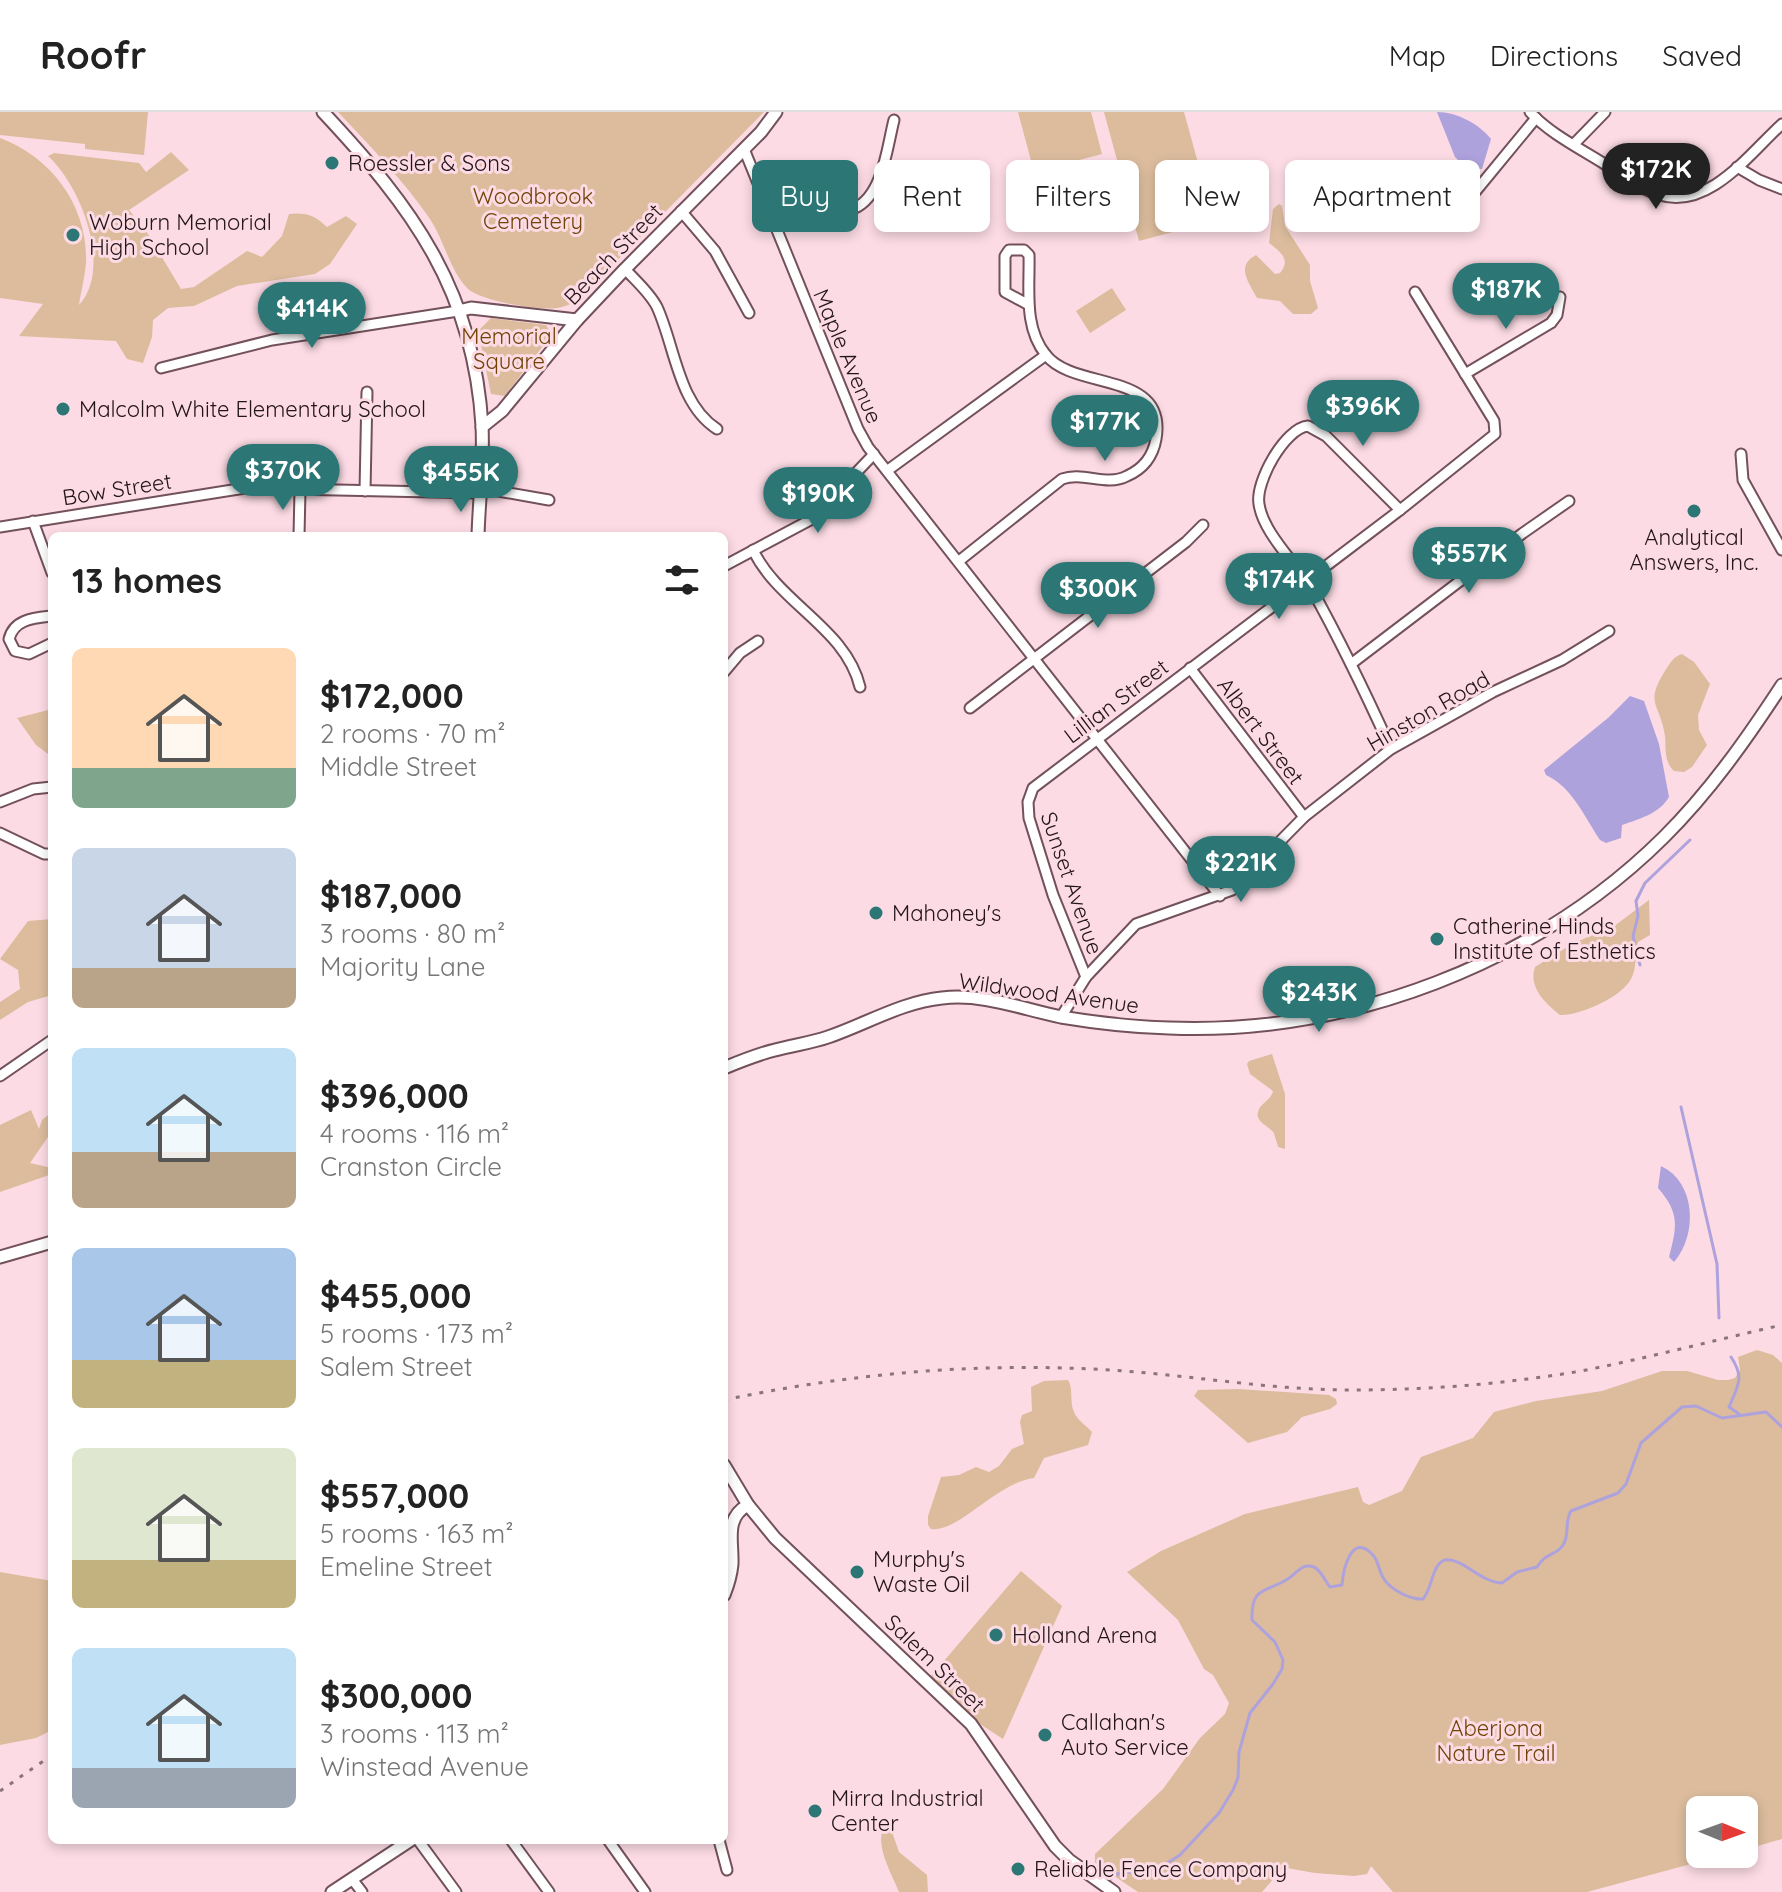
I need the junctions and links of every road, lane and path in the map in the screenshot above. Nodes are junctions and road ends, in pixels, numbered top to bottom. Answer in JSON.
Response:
{"nodes":[{"id":1,"x":323,"y":112,"type":"edge"},
{"id":2,"x":776,"y":112,"type":"edge"},
{"id":3,"x":1605,"y":112,"type":"edge"},
{"id":4,"x":1533,"y":115,"type":"edge"},
{"id":5,"x":894,"y":120,"type":"dead end"},
{"id":6,"x":1782,"y":124,"type":"edge"},
{"id":7,"x":1574,"y":144,"type":"junction"},
{"id":8,"x":744,"y":149,"type":"junction"},
{"id":9,"x":1737,"y":167,"type":"junction"},
{"id":10,"x":752,"y":169,"type":"edge"},
{"id":11,"x":1480,"y":185,"type":"edge"},
{"id":12,"x":1782,"y":189,"type":"edge"},
{"id":13,"x":858,"y":205,"type":"edge"},
{"id":14,"x":681,"y":211,"type":"junction"},
{"id":15,"x":777,"y":232,"type":"edge"},
{"id":16,"x":625,"y":269,"type":"junction"},
{"id":17,"x":1415,"y":292,"type":"dead end"},
{"id":18,"x":1560,"y":297,"type":"dead end"},
{"id":19,"x":1029,"y":305,"type":"junction"},
{"id":20,"x":458,"y":311,"type":"junction"},
{"id":21,"x":749,"y":313,"type":"dead end"},
{"id":22,"x":577,"y":320,"type":"junction"},
{"id":23,"x":1046,"y":355,"type":"junction"},
{"id":24,"x":161,"y":368,"type":"dead end"},
{"id":25,"x":1465,"y":374,"type":"junction"},
{"id":26,"x":367,"y":392,"type":"dead end"},
{"id":27,"x":482,"y":427,"type":"junction"},
{"id":28,"x":717,"y":429,"type":"dead end"},
{"id":29,"x":874,"y":454,"type":"junction"},
{"id":30,"x":1741,"y":454,"type":"dead end"},
{"id":31,"x":888,"y":470,"type":"junction"},
{"id":32,"x":300,"y":490,"type":"junction"},
{"id":33,"x":365,"y":491,"type":"junction"},
{"id":34,"x":480,"y":491,"type":"junction"},
{"id":35,"x":549,"y":500,"type":"dead end"},
{"id":36,"x":1569,"y":501,"type":"dead end"},
{"id":37,"x":1400,"y":510,"type":"junction"},
{"id":38,"x":33,"y":521,"type":"junction"},
{"id":39,"x":1203,"y":525,"type":"dead end"},
{"id":40,"x":0,"y":527,"type":"edge"},
{"id":41,"x":299,"y":532,"type":"edge"},
{"id":42,"x":478,"y":532,"type":"edge"},
{"id":43,"x":753,"y":550,"type":"junction"},
{"id":44,"x":1782,"y":550,"type":"edge"},
{"id":45,"x":959,"y":561,"type":"junction"},
{"id":46,"x":48,"y":562,"type":"edge"},
{"id":47,"x":728,"y":564,"type":"edge"},
{"id":48,"x":1306,"y":580,"type":"junction"},
{"id":49,"x":48,"y":617,"type":"edge"},
{"id":50,"x":1609,"y":631,"type":"dead end"},
{"id":51,"x":758,"y":641,"type":"dead end"},
{"id":52,"x":48,"y":645,"type":"edge"},
{"id":53,"x":1034,"y":658,"type":"junction"},
{"id":54,"x":1351,"y":664,"type":"junction"},
{"id":55,"x":728,"y":667,"type":"edge"},
{"id":56,"x":1190,"y":668,"type":"junction"},
{"id":57,"x":1782,"y":685,"type":"edge"},
{"id":58,"x":860,"y":687,"type":"dead end"},
{"id":59,"x":970,"y":708,"type":"dead end"},
{"id":60,"x":1096,"y":738,"type":"junction"},
{"id":61,"x":1391,"y":749,"type":"junction"},
{"id":62,"x":48,"y":787,"type":"edge"},
{"id":63,"x":1028,"y":799,"type":"joint"},
{"id":64,"x":0,"y":802,"type":"edge"},
{"id":65,"x":1304,"y":817,"type":"junction"},
{"id":66,"x":0,"y":833,"type":"edge"},
{"id":67,"x":48,"y":854,"type":"edge"},
{"id":68,"x":1220,"y":896,"type":"junction"},
{"id":69,"x":1086,"y":977,"type":"junction"},
{"id":70,"x":1061,"y":1017,"type":"junction"},
{"id":71,"x":48,"y":1043,"type":"edge"},
{"id":72,"x":728,"y":1067,"type":"edge"},
{"id":73,"x":0,"y":1076,"type":"edge"},
{"id":74,"x":48,"y":1243,"type":"edge"},
{"id":75,"x":0,"y":1257,"type":"edge"},
{"id":76,"x":728,"y":1472,"type":"edge"},
{"id":77,"x":748,"y":1505,"type":"junction"},
{"id":78,"x":728,"y":1525,"type":"edge"},
{"id":79,"x":728,"y":1533,"type":"edge"},
{"id":80,"x":728,"y":1579,"type":"edge"},
{"id":81,"x":405,"y":1844,"type":"edge"},
{"id":82,"x":421,"y":1844,"type":"edge"},
{"id":83,"x":514,"y":1844,"type":"edge"},
{"id":84,"x":611,"y":1844,"type":"edge"},
{"id":85,"x":720,"y":1844,"type":"edge"},
{"id":86,"x":727,"y":1870,"type":"dead end"},
{"id":87,"x":352,"y":1879,"type":"junction"},
{"id":88,"x":1108,"y":1888,"type":"edge"},
{"id":89,"x":332,"y":1892,"type":"edge"},
{"id":90,"x":362,"y":1892,"type":"edge"},
{"id":91,"x":456,"y":1892,"type":"edge"},
{"id":92,"x":549,"y":1892,"type":"edge"},
{"id":93,"x":645,"y":1892,"type":"edge"}],
"edges":[{"from":1,"to":20,"type":"street"},
{"from":2,"to":8,"type":"street","name":"Beach Street"},
{"from":3,"to":7,"type":"street"},
{"from":4,"to":7,"type":"street"},
{"from":4,"to":11,"type":"street"},
{"from":5,"to":13,"type":"street"},
{"from":6,"to":9,"type":"street"},
{"from":7,"to":9,"type":"street"},
{"from":8,"to":10,"type":"street","name":"Maple Avenue"},
{"from":8,"to":14,"type":"street","name":"Beach Street"},
{"from":9,"to":12,"type":"street"},
{"from":14,"to":16,"type":"street","name":"Beach Street"},
{"from":14,"to":21,"type":"street"},
{"from":15,"to":29,"type":"street","name":"Maple Avenue"},
{"from":16,"to":22,"type":"street","name":"Beach Street"},
{"from":16,"to":28,"type":"street"},
{"from":17,"to":25,"type":"street"},
{"from":18,"to":25,"type":"street"},
{"from":19,"to":19,"type":"street"},
{"from":19,"to":23,"type":"street"},
{"from":20,"to":22,"type":"street"},
{"from":20,"to":24,"type":"street"},
{"from":20,"to":27,"type":"street"},
{"from":22,"to":27,"type":"street","name":"Beach Street"},
{"from":23,"to":31,"type":"street"},
{"from":23,"to":45,"type":"street"},
{"from":25,"to":37,"type":"street","name":"Lillian Street"},
{"from":26,"to":33,"type":"street"},
{"from":27,"to":34,"type":"street"},
{"from":29,"to":31,"type":"street","name":"Maple Avenue"},
{"from":29,"to":43,"type":"street"},
{"from":30,"to":44,"type":"street"},
{"from":31,"to":45,"type":"street","name":"Maple Avenue"},
{"from":32,"to":33,"type":"street","name":"Bow Street"},
{"from":32,"to":38,"type":"street","name":"Bow Street"},
{"from":32,"to":41,"type":"street"},
{"from":33,"to":34,"type":"street","name":"Bow Street"},
{"from":34,"to":35,"type":"street","name":"Bow Street"},
{"from":34,"to":42,"type":"street"},
{"from":36,"to":54,"type":"street"},
{"from":37,"to":48,"type":"street","name":"Lillian Street"},
{"from":37,"to":48,"type":"street"},
{"from":38,"to":40,"type":"street","name":"Bow Street"},
{"from":38,"to":46,"type":"street"},
{"from":39,"to":53,"type":"street"},
{"from":43,"to":47,"type":"street"},
{"from":43,"to":58,"type":"street"},
{"from":45,"to":53,"type":"street","name":"Maple Avenue"},
{"from":48,"to":54,"type":"street"},
{"from":48,"to":56,"type":"street","name":"Lillian Street"},
{"from":49,"to":52,"type":"street"},
{"from":50,"to":61,"type":"street","name":"Hinston Road"},
{"from":51,"to":55,"type":"street"},
{"from":53,"to":59,"type":"street"},
{"from":53,"to":60,"type":"street","name":"Maple Avenue"},
{"from":54,"to":61,"type":"street"},
{"from":56,"to":60,"type":"street","name":"Lillian Street"},
{"from":56,"to":65,"type":"street","name":"Albert Street"},
{"from":57,"to":70,"type":"street","name":"Wildwood Avenue"},
{"from":60,"to":63,"type":"street","name":"Lillian Street"},
{"from":60,"to":68,"type":"street","name":"Maple Avenue"},
{"from":61,"to":65,"type":"street","name":"Hinston Road"},
{"from":62,"to":64,"type":"street"},
{"from":63,"to":69,"type":"street","name":"Sunset Avenue"},
{"from":65,"to":68,"type":"street","name":"Hinston Road"},
{"from":66,"to":67,"type":"street"},
{"from":68,"to":69,"type":"street","name":"Hinston Road"},
{"from":69,"to":70,"type":"street","name":"Hinston Road"},
{"from":70,"to":72,"type":"street","name":"Wildwood Avenue"},
{"from":71,"to":73,"type":"street"},
{"from":74,"to":75,"type":"street"},
{"from":76,"to":77,"type":"street","name":"Salem Street"},
{"from":77,"to":78,"type":"street"},
{"from":77,"to":88,"type":"street","name":"Salem Street"},
{"from":79,"to":80,"type":"street"},
{"from":81,"to":87,"type":"street"},
{"from":82,"to":91,"type":"street"},
{"from":83,"to":92,"type":"street"},
{"from":84,"to":93,"type":"street"},
{"from":85,"to":86,"type":"street"},
{"from":87,"to":89,"type":"street"},
{"from":87,"to":90,"type":"street"}]}
